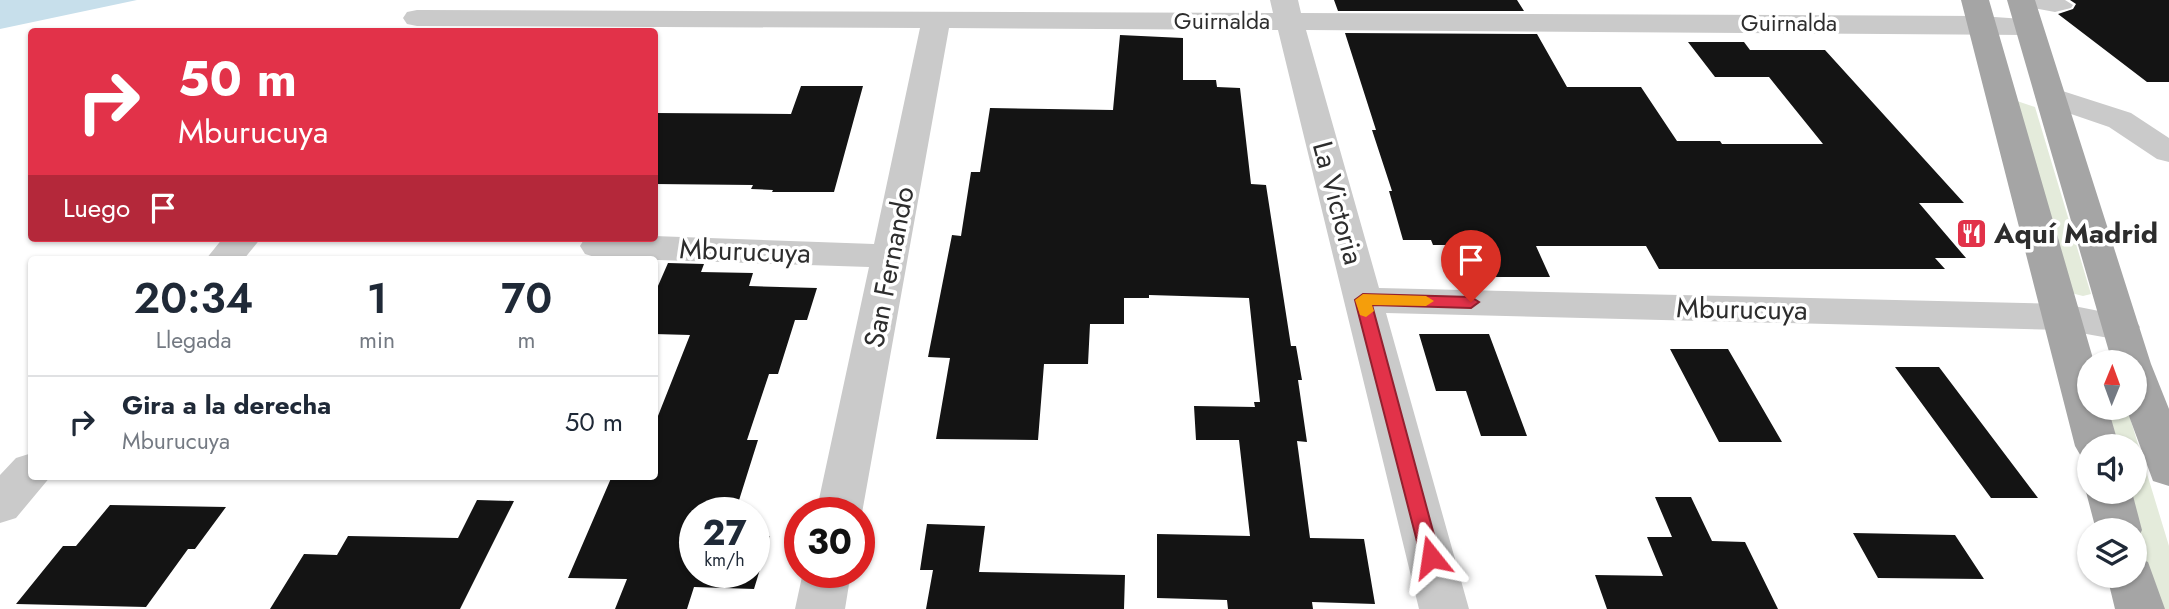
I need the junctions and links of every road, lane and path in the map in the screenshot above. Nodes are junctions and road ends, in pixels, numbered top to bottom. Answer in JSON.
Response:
{"nodes":[{"id":1,"x":2065,"y":5,"type":"dead end"},
{"id":2,"x":2024,"y":9,"type":"edge"},
{"id":3,"x":1287,"y":11,"type":"edge"},
{"id":4,"x":1977,"y":12,"type":"edge"},
{"id":5,"x":936,"y":21,"type":"junction"},
{"id":6,"x":430,"y":23,"type":"edge"},
{"id":7,"x":2050,"y":96,"type":"junction"},
{"id":8,"x":2169,"y":152,"type":"edge"},
{"id":9,"x":239,"y":242,"type":"edge"},
{"id":10,"x":598,"y":246,"type":"dead end"},
{"id":11,"x":227,"y":256,"type":"edge"},
{"id":12,"x":891,"y":256,"type":"junction"},
{"id":13,"x":1363,"y":300,"type":"junction"},
{"id":14,"x":2064,"y":317,"type":"junction"},
{"id":15,"x":2126,"y":345,"type":"edge"},
{"id":16,"x":2147,"y":406,"type":"edge"},
{"id":17,"x":2094,"y":434,"type":"edge"},
{"id":18,"x":2169,"y":469,"type":"edge"},
{"id":19,"x":28,"y":474,"type":"edge"},
{"id":20,"x":842,"y":497,"type":"edge"},
{"id":21,"x":0,"y":505,"type":"edge"},
{"id":22,"x":824,"y":588,"type":"edge"},
{"id":23,"x":2134,"y":588,"type":"edge"},
{"id":24,"x":820,"y":609,"type":"edge"},
{"id":25,"x":1444,"y":609,"type":"edge"},
{"id":26,"x":2140,"y":609,"type":"edge"}],
"edges":[{"from":1,"to":2,"type":"lane"},
{"from":2,"to":4,"type":"street","name":"Guirnalda"},
{"from":2,"to":7,"type":"main road"},
{"from":3,"to":4,"type":"street","name":"Guirnalda"},
{"from":3,"to":5,"type":"street","name":"Guirnalda"},
{"from":3,"to":13,"type":"street","name":"La Victoria"},
{"from":4,"to":14,"type":"main road"},
{"from":5,"to":6,"type":"street","name":"Guirnalda"},
{"from":5,"to":12,"type":"street","name":"San Fernando"},
{"from":7,"to":8,"type":"street"},
{"from":7,"to":15,"type":"main road"},
{"from":9,"to":11,"type":"street"},
{"from":10,"to":12,"type":"street","name":"Mburucuya"},
{"from":12,"to":20,"type":"street","name":"San Fernando"},
{"from":13,"to":14,"type":"street","name":"Mburucuya"},
{"from":13,"to":25,"type":"street","name":"La Victoria"},
{"from":14,"to":15,"type":"street","name":"Mburucuya"},
{"from":14,"to":17,"type":"main road"},
{"from":16,"to":18,"type":"main road"},
{"from":19,"to":21,"type":"street"},
{"from":22,"to":24,"type":"street"},
{"from":23,"to":26,"type":"main road"}]}
